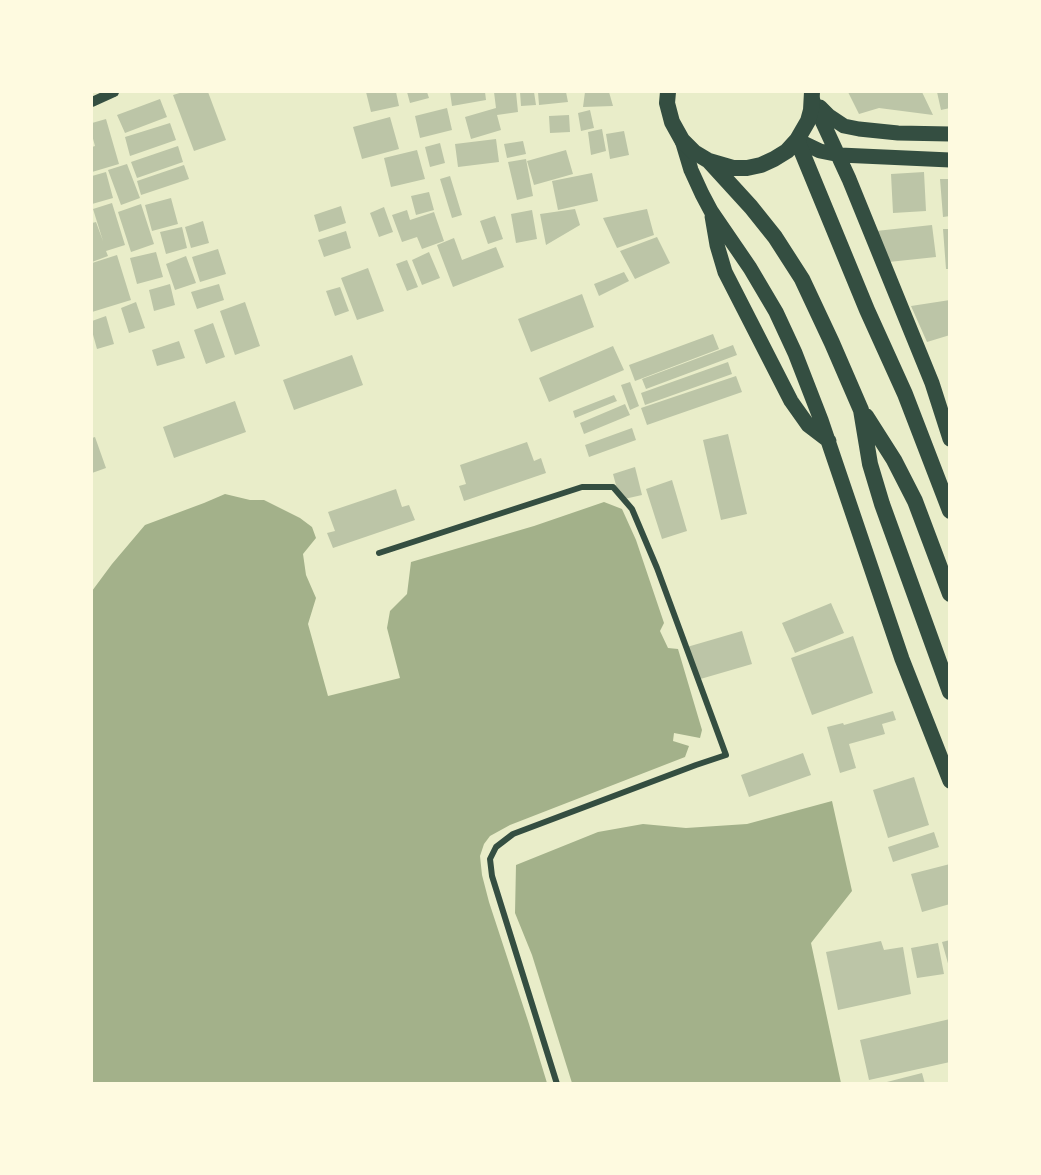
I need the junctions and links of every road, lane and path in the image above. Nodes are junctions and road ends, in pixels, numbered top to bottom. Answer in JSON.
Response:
{"nodes":[{"id":1,"x":114,"y":92,"type":"edge"},
{"id":2,"x":658,"y":92,"type":"edge"},
{"id":3,"x":668,"y":92,"type":"edge"},
{"id":4,"x":812,"y":95,"type":"edge"},
{"id":5,"x":92,"y":102,"type":"edge"},
{"id":6,"x":672,"y":122,"type":"junction"},
{"id":7,"x":950,"y":135,"type":"edge"},
{"id":8,"x":682,"y":140,"type":"junction"},
{"id":9,"x":797,"y":140,"type":"junction"},
{"id":10,"x":840,"y":155,"type":"junction"},
{"id":11,"x":950,"y":160,"type":"edge"},
{"id":12,"x":709,"y":161,"type":"junction"},
{"id":13,"x":711,"y":211,"type":"junction"},
{"id":14,"x":861,"y":410,"type":"junction"},
{"id":15,"x":950,"y":439,"type":"edge"},
{"id":16,"x":828,"y":441,"type":"junction"},
{"id":17,"x":950,"y":511,"type":"edge"},
{"id":18,"x":379,"y":553,"type":"dead end"},
{"id":19,"x":950,"y":594,"type":"edge"},
{"id":20,"x":950,"y":692,"type":"edge"},
{"id":21,"x":950,"y":781,"type":"edge"},
{"id":22,"x":557,"y":1083,"type":"edge"}],
"edges":[{"from":1,"to":5,"type":"street"},
{"from":2,"to":6,"type":"highway"},
{"from":3,"to":6,"type":"highway"},
{"from":4,"to":7,"type":"main road"},
{"from":4,"to":9,"type":"highway"},
{"from":4,"to":10,"type":"main road"},
{"from":6,"to":8,"type":"highway"},
{"from":8,"to":12,"type":"highway"},
{"from":8,"to":13,"type":"main road"},
{"from":9,"to":10,"type":"main road"},
{"from":9,"to":12,"type":"highway"},
{"from":9,"to":17,"type":"highway"},
{"from":10,"to":11,"type":"main road"},
{"from":10,"to":15,"type":"main road"},
{"from":12,"to":14,"type":"highway"},
{"from":13,"to":16,"type":"main road"},
{"from":13,"to":16,"type":"main road"},
{"from":14,"to":19,"type":"highway"},
{"from":14,"to":20,"type":"highway"},
{"from":16,"to":21,"type":"main road"},
{"from":18,"to":22,"type":"street"}]}
